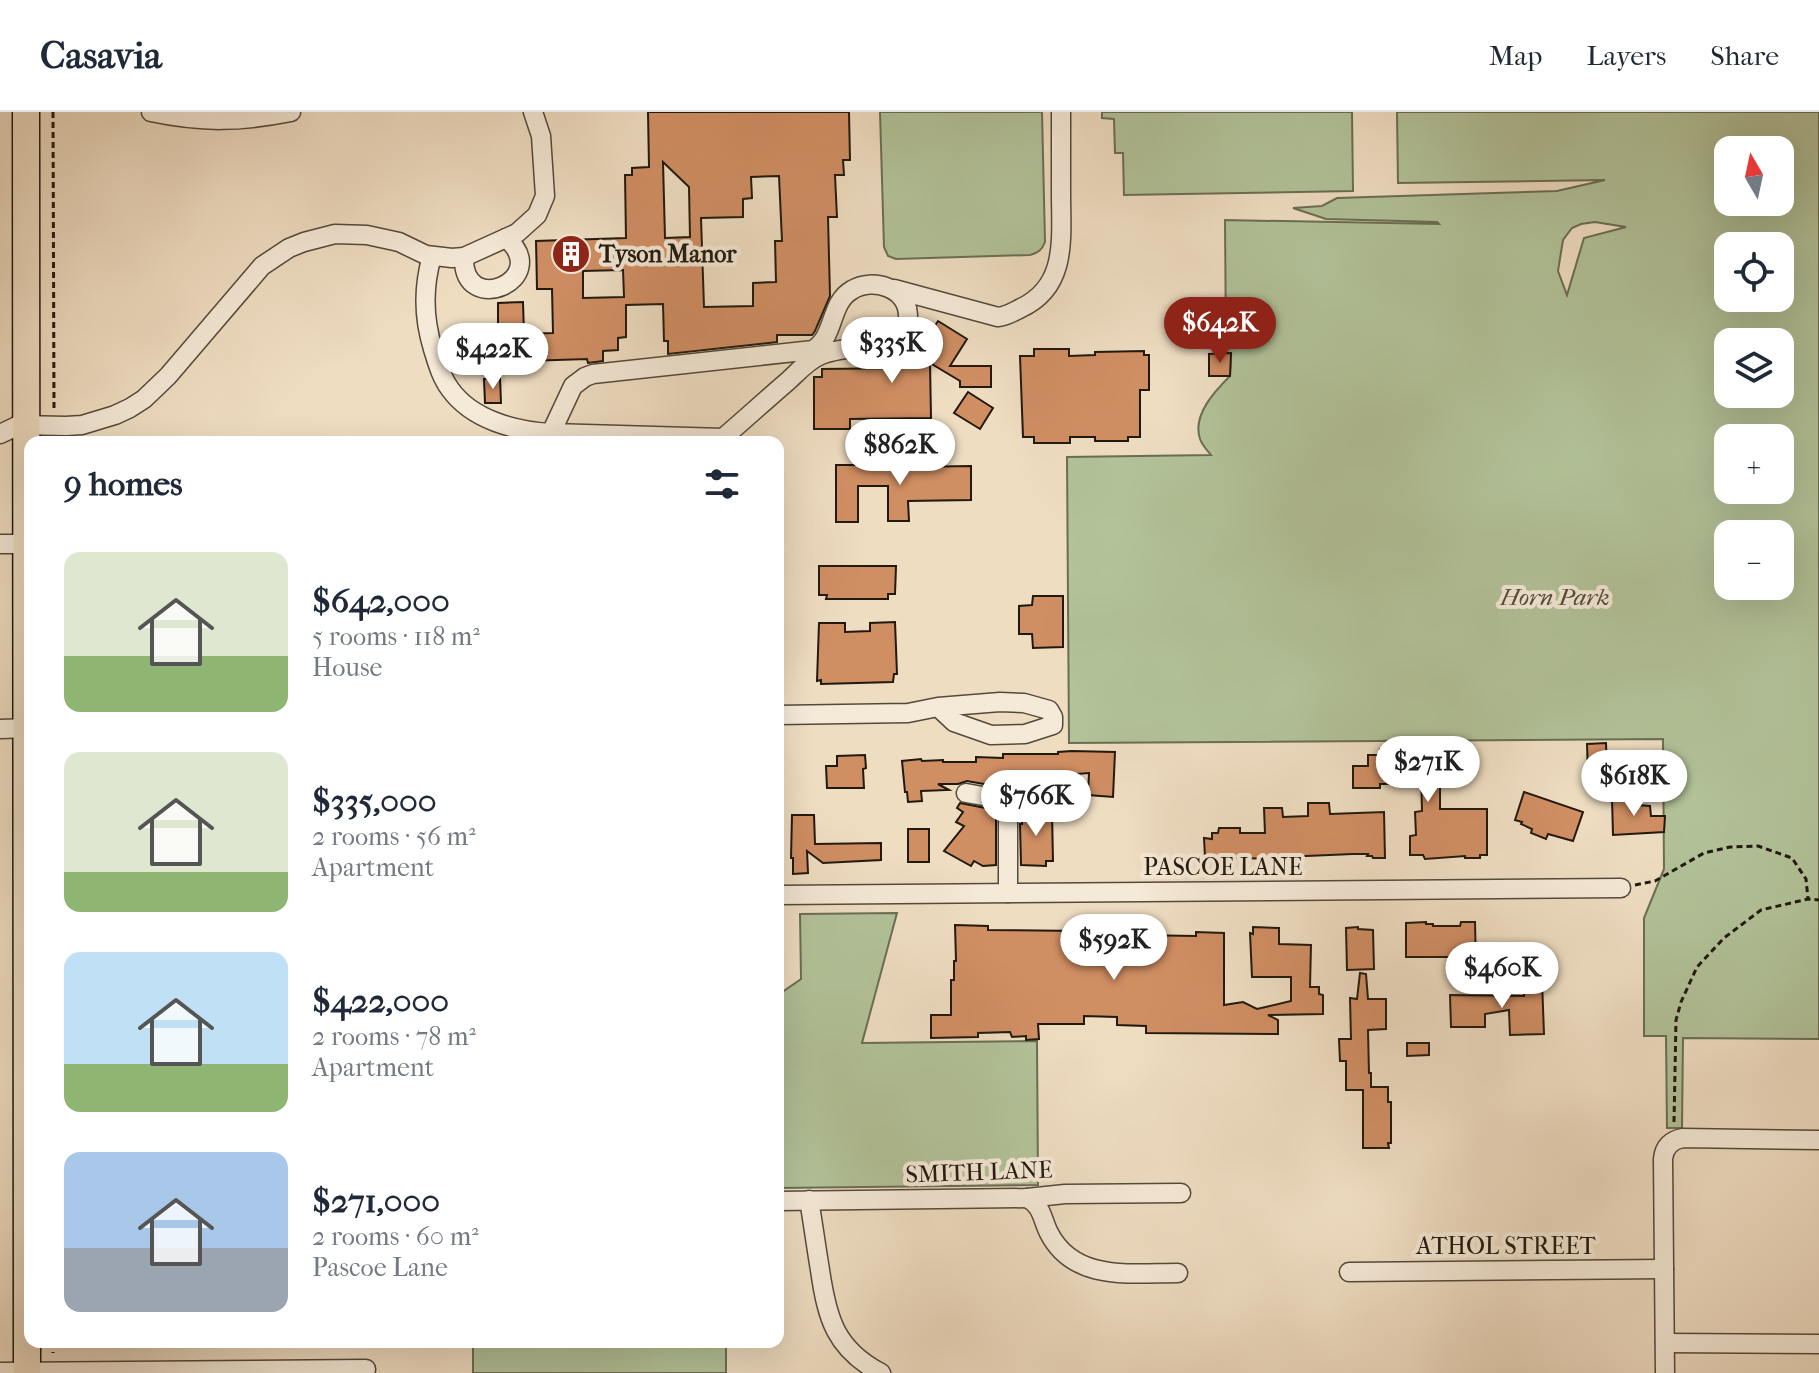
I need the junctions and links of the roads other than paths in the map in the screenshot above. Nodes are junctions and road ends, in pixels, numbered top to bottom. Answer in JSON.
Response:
{"nodes":[{"id":1,"x":26,"y":112,"type":"edge"},
{"id":2,"x":151,"y":112,"type":"edge"},
{"id":3,"x":291,"y":112,"type":"edge"},
{"id":4,"x":533,"y":112,"type":"edge"},
{"id":5,"x":1061,"y":112,"type":"edge"},
{"id":6,"x":506,"y":238,"type":"junction"},
{"id":7,"x":432,"y":256,"type":"junction"},
{"id":8,"x":464,"y":257,"type":"junction"},
{"id":9,"x":892,"y":289,"type":"junction"},
{"id":10,"x":945,"y":303,"type":"junction"},
{"id":11,"x":907,"y":323,"type":"junction"},
{"id":12,"x":27,"y":424,"type":"junction"},
{"id":13,"x":0,"y":434,"type":"edge"},
{"id":14,"x":27,"y":436,"type":"edge"},
{"id":15,"x":542,"y":436,"type":"edge"},
{"id":16,"x":550,"y":436,"type":"edge"},
{"id":17,"x":725,"y":436,"type":"edge"},
{"id":18,"x":0,"y":544,"type":"edge"},
{"id":19,"x":24,"y":544,"type":"edge"},
{"id":20,"x":24,"y":613,"type":"edge"},
{"id":21,"x":938,"y":707,"type":"junction"},
{"id":22,"x":784,"y":715,"type":"edge"},
{"id":23,"x":19,"y":728,"type":"edge"},
{"id":24,"x":966,"y":793,"type":"dead end"},
{"id":25,"x":1008,"y":798,"type":"junction"},
{"id":26,"x":1050,"y":798,"type":"dead end"},
{"id":27,"x":24,"y":825,"type":"edge"},
{"id":28,"x":1621,"y":888,"type":"road end"},
{"id":29,"x":1008,"y":893,"type":"junction"},
{"id":30,"x":784,"y":895,"type":"edge"},
{"id":31,"x":1819,"y":1140,"type":"edge"},
{"id":32,"x":1181,"y":1193,"type":"dead end"},
{"id":33,"x":1027,"y":1198,"type":"junction"},
{"id":34,"x":809,"y":1200,"type":"junction"},
{"id":35,"x":784,"y":1201,"type":"edge"},
{"id":36,"x":1664,"y":1269,"type":"junction"},
{"id":37,"x":1349,"y":1272,"type":"dead end"},
{"id":38,"x":1178,"y":1273,"type":"dead end"},
{"id":39,"x":1665,"y":1343,"type":"junction"},
{"id":40,"x":1819,"y":1344,"type":"edge"},
{"id":41,"x":27,"y":1348,"type":"edge"},
{"id":42,"x":366,"y":1369,"type":"dead end"},
{"id":43,"x":0,"y":1372,"type":"edge"},
{"id":44,"x":27,"y":1372,"type":"edge"},
{"id":45,"x":881,"y":1373,"type":"edge"},
{"id":46,"x":1665,"y":1373,"type":"edge"}],
"edges":[{"from":1,"to":12,"type":"highway"},
{"from":2,"to":3,"type":"street"},
{"from":4,"to":6,"type":"street"},
{"from":5,"to":10,"type":"street"},
{"from":6,"to":8,"type":"street"},
{"from":6,"to":8,"type":"street"},
{"from":7,"to":8,"type":"street"},
{"from":7,"to":12,"type":"street"},
{"from":7,"to":15,"type":"street"},
{"from":9,"to":10,"type":"street"},
{"from":9,"to":11,"type":"street"},
{"from":9,"to":16,"type":"street"},
{"from":10,"to":11,"type":"street"},
{"from":11,"to":17,"type":"street"},
{"from":12,"to":13,"type":"street"},
{"from":12,"to":14,"type":"highway"},
{"from":18,"to":19,"type":"street"},
{"from":20,"to":23,"type":"highway"},
{"from":21,"to":21,"type":"street"},
{"from":21,"to":22,"type":"street"},
{"from":23,"to":27,"type":"highway"},
{"from":24,"to":25,"type":"street"},
{"from":25,"to":26,"type":"street"},
{"from":25,"to":29,"type":"street"},
{"from":28,"to":29,"type":"street","name":"PASCOE LANE"},
{"from":29,"to":30,"type":"street","name":"PASCOE LANE"},
{"from":31,"to":36,"type":"street"},
{"from":32,"to":33,"type":"street","name":"SMITH LANE"},
{"from":33,"to":34,"type":"street","name":"SMITH LANE"},
{"from":33,"to":38,"type":"street"},
{"from":34,"to":35,"type":"street","name":"SMITH LANE"},
{"from":34,"to":45,"type":"street"},
{"from":36,"to":37,"type":"street","name":"ATHOL STREET"},
{"from":36,"to":39,"type":"street"},
{"from":39,"to":40,"type":"street"},
{"from":39,"to":46,"type":"street"},
{"from":41,"to":44,"type":"highway"},
{"from":42,"to":44,"type":"street"},
{"from":43,"to":44,"type":"street"}]}
